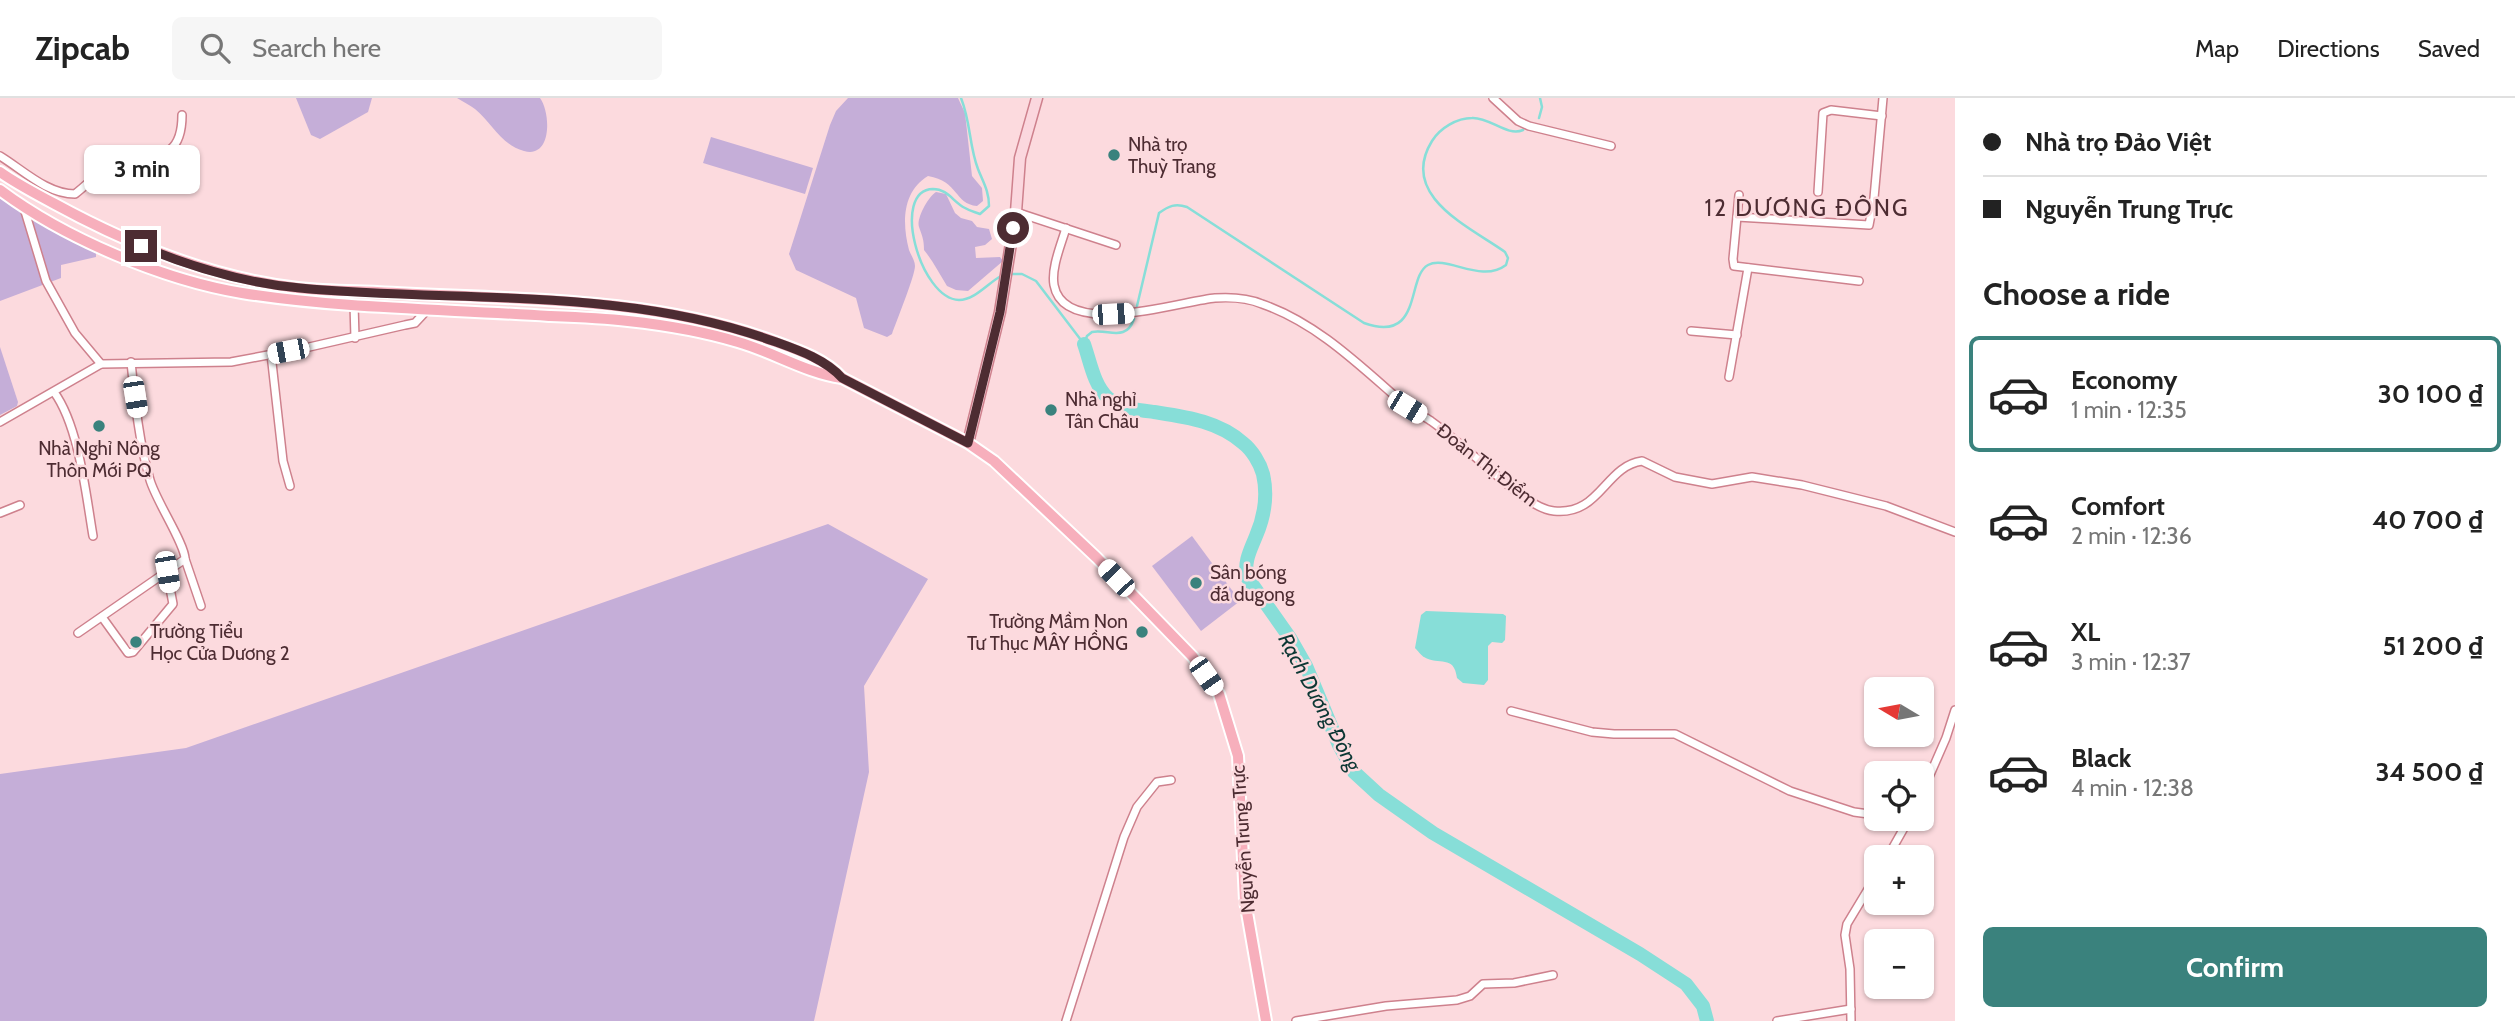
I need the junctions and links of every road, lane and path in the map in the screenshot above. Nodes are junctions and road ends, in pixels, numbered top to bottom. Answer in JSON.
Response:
{"nodes":[{"id":1,"x":1037,"y":98,"type":"edge"},
{"id":2,"x":1493,"y":98,"type":"edge"},
{"id":3,"x":1883,"y":98,"type":"edge"},
{"id":4,"x":182,"y":115,"type":"dead end"},
{"id":5,"x":1882,"y":116,"type":"junction"},
{"id":6,"x":1611,"y":146,"type":"dead end"},
{"id":7,"x":0,"y":156,"type":"edge"},
{"id":8,"x":0,"y":172,"type":"edge"},
{"id":9,"x":0,"y":190,"type":"edge"},
{"id":10,"x":1818,"y":192,"type":"dead end"},
{"id":11,"x":1739,"y":195,"type":"dead end"},
{"id":12,"x":24,"y":208,"type":"junction"},
{"id":13,"x":1016,"y":212,"type":"junction"},
{"id":14,"x":1737,"y":217,"type":"junction"},
{"id":15,"x":1066,"y":228,"type":"junction"},
{"id":16,"x":1115,"y":245,"type":"dead end"},
{"id":17,"x":1748,"y":268,"type":"junction"},
{"id":18,"x":1859,"y":281,"type":"dead end"},
{"id":19,"x":352,"y":291,"type":"junction"},
{"id":20,"x":354,"y":304,"type":"junction"},
{"id":21,"x":428,"y":309,"type":"junction"},
{"id":22,"x":1691,"y":331,"type":"dead end"},
{"id":23,"x":1737,"y":335,"type":"junction"},
{"id":24,"x":355,"y":338,"type":"junction"},
{"id":25,"x":271,"y":354,"type":"junction"},
{"id":26,"x":131,"y":362,"type":"junction"},
{"id":27,"x":101,"y":364,"type":"junction"},
{"id":28,"x":1729,"y":377,"type":"dead end"},
{"id":29,"x":842,"y":378,"type":"junction"},
{"id":30,"x":54,"y":392,"type":"junction"},
{"id":31,"x":0,"y":422,"type":"edge"},
{"id":32,"x":968,"y":443,"type":"junction"},
{"id":33,"x":290,"y":486,"type":"dead end"},
{"id":34,"x":20,"y":505,"type":"dead end"},
{"id":35,"x":0,"y":513,"type":"edge"},
{"id":36,"x":1955,"y":533,"type":"edge"},
{"id":37,"x":93,"y":536,"type":"dead end"},
{"id":38,"x":185,"y":559,"type":"junction"},
{"id":39,"x":167,"y":572,"type":"junction"},
{"id":40,"x":201,"y":606,"type":"dead end"},
{"id":41,"x":102,"y":617,"type":"junction"},
{"id":42,"x":78,"y":633,"type":"dead end"},
{"id":43,"x":1955,"y":710,"type":"edge"},
{"id":44,"x":1511,"y":711,"type":"dead end"},
{"id":45,"x":1946,"y":738,"type":"junction"},
{"id":46,"x":1955,"y":743,"type":"edge"},
{"id":47,"x":1934,"y":766,"type":"edge"},
{"id":48,"x":1171,"y":780,"type":"dead end"},
{"id":49,"x":1864,"y":813,"type":"edge"},
{"id":50,"x":1864,"y":896,"type":"edge"},
{"id":51,"x":1553,"y":975,"type":"dead end"},
{"id":52,"x":1851,"y":1009,"type":"junction"},
{"id":53,"x":1791,"y":1020,"type":"edge"},
{"id":54,"x":1066,"y":1021,"type":"edge"},
{"id":55,"x":1266,"y":1021,"type":"edge"},
{"id":56,"x":1296,"y":1021,"type":"edge"},
{"id":57,"x":1777,"y":1021,"type":"edge"},
{"id":58,"x":1851,"y":1021,"type":"edge"}],
"edges":[{"from":1,"to":13,"type":"street"},
{"from":2,"to":6,"type":"street"},
{"from":3,"to":5,"type":"street"},
{"from":4,"to":7,"type":"street"},
{"from":5,"to":10,"type":"street"},
{"from":5,"to":14,"type":"street"},
{"from":8,"to":19,"type":"main road","name":"Nguyễn Trung Trực"},
{"from":9,"to":12,"type":"main road","name":"Nguyễn Trung Trực"},
{"from":11,"to":14,"type":"street"},
{"from":12,"to":20,"type":"main road","name":"Nguyễn Trung Trực"},
{"from":12,"to":27,"type":"street"},
{"from":13,"to":15,"type":"street"},
{"from":13,"to":32,"type":"street"},
{"from":14,"to":17,"type":"street"},
{"from":15,"to":16,"type":"street"},
{"from":15,"to":36,"type":"street","name":"Đoàn Thị Điểm"},
{"from":17,"to":18,"type":"street"},
{"from":17,"to":23,"type":"street"},
{"from":19,"to":20,"type":"main road"},
{"from":19,"to":29,"type":"main road","name":"Nguyễn Trung Trực"},
{"from":20,"to":21,"type":"main road","name":"Nguyễn Trung Trực"},
{"from":20,"to":24,"type":"street"},
{"from":21,"to":24,"type":"street"},
{"from":21,"to":29,"type":"main road","name":"Nguyễn Trung Trực"},
{"from":22,"to":23,"type":"street"},
{"from":23,"to":28,"type":"street"},
{"from":24,"to":25,"type":"street"},
{"from":25,"to":26,"type":"street"},
{"from":25,"to":33,"type":"street"},
{"from":26,"to":27,"type":"street"},
{"from":26,"to":38,"type":"street"},
{"from":27,"to":30,"type":"street"},
{"from":29,"to":32,"type":"main road","name":"Nguyễn Trung Trực"},
{"from":30,"to":31,"type":"street"},
{"from":30,"to":37,"type":"street"},
{"from":32,"to":55,"type":"main road","name":"Nguyễn Trung Trực"},
{"from":34,"to":35,"type":"street"},
{"from":38,"to":39,"type":"street"},
{"from":38,"to":40,"type":"street"},
{"from":39,"to":41,"type":"street"},
{"from":39,"to":41,"type":"street"},
{"from":41,"to":42,"type":"street"},
{"from":43,"to":45,"type":"street"},
{"from":44,"to":49,"type":"street"},
{"from":45,"to":46,"type":"street"},
{"from":45,"to":47,"type":"street"},
{"from":48,"to":54,"type":"street"},
{"from":50,"to":52,"type":"street"},
{"from":51,"to":56,"type":"street"},
{"from":52,"to":53,"type":"street"},
{"from":52,"to":58,"type":"street"},
{"from":53,"to":57,"type":"street"}]}
